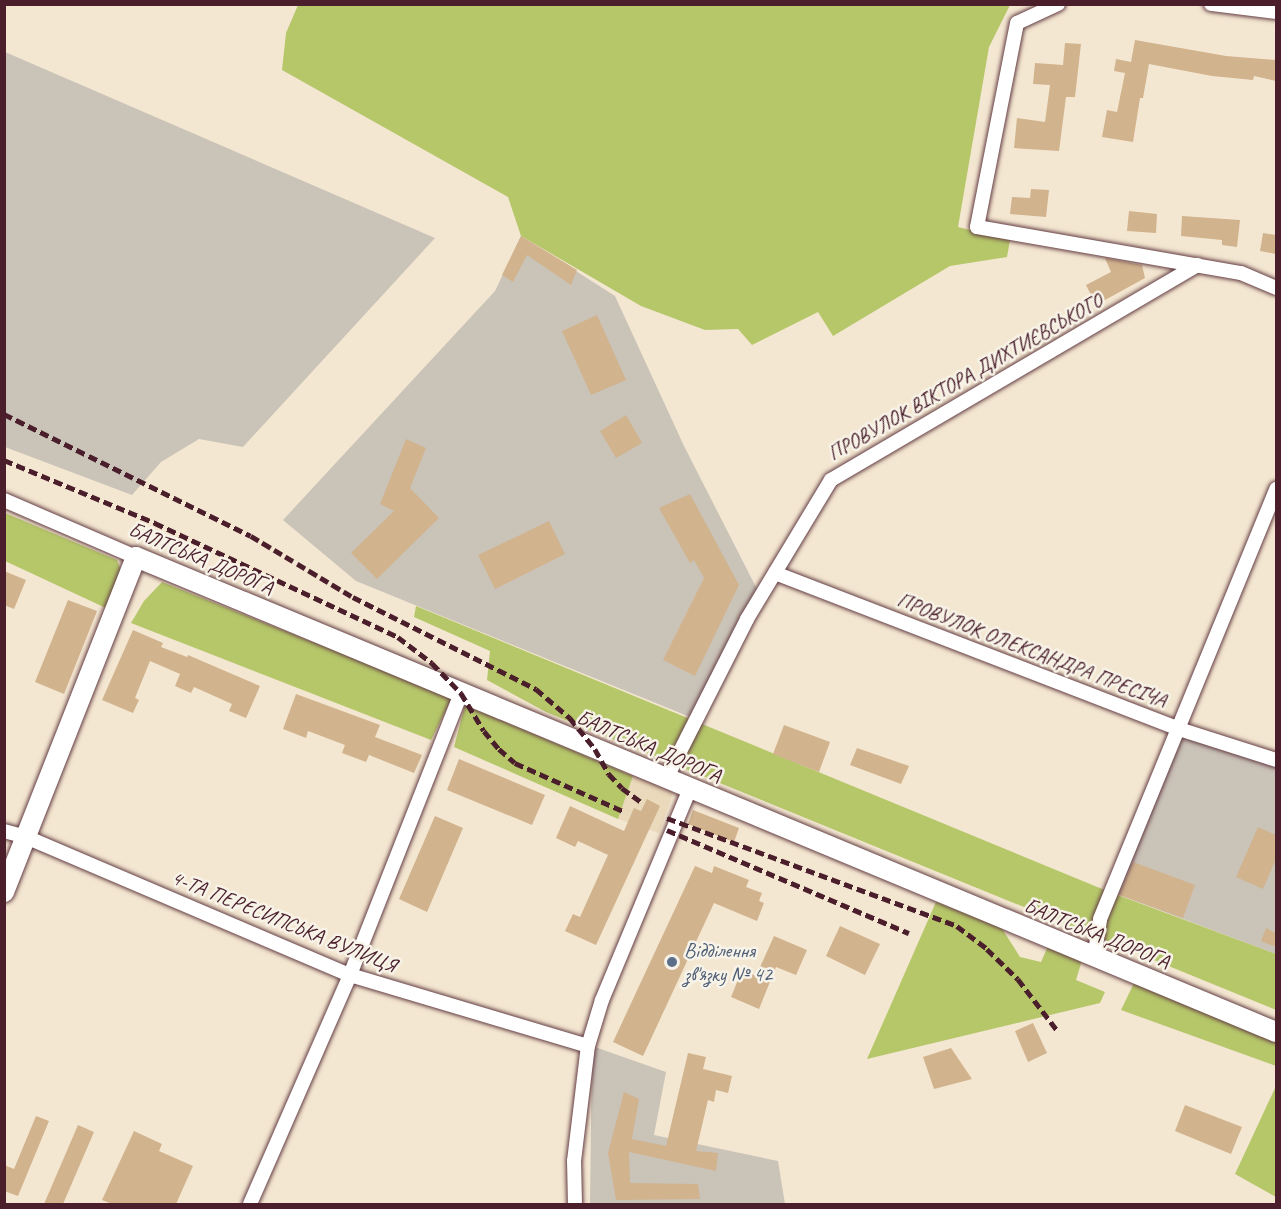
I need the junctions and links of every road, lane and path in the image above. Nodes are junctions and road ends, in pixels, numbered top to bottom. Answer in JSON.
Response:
{"nodes":[{"id":1,"x":1058,"y":4,"type":"edge"},
{"id":2,"x":1211,"y":4,"type":"edge"},
{"id":3,"x":1276,"y":12,"type":"edge"},
{"id":4,"x":1198,"y":265,"type":"junction"},
{"id":5,"x":1276,"y":288,"type":"edge"},
{"id":6,"x":1276,"y":489,"type":"edge"},
{"id":7,"x":4,"y":500,"type":"edge"},
{"id":8,"x":136,"y":557,"type":"junction"},
{"id":9,"x":775,"y":573,"type":"junction"},
{"id":10,"x":461,"y":693,"type":"junction"},
{"id":11,"x":1179,"y":729,"type":"junction"},
{"id":12,"x":1276,"y":760,"type":"edge"},
{"id":13,"x":666,"y":779,"type":"junction"},
{"id":14,"x":690,"y":789,"type":"junction"},
{"id":15,"x":4,"y":831,"type":"edge"},
{"id":16,"x":26,"y":837,"type":"junction"},
{"id":17,"x":4,"y":892,"type":"edge"},
{"id":18,"x":1094,"y":958,"type":"junction"},
{"id":19,"x":350,"y":975,"type":"junction"},
{"id":20,"x":1276,"y":1032,"type":"edge"},
{"id":21,"x":588,"y":1046,"type":"junction"},
{"id":22,"x":250,"y":1204,"type":"edge"},
{"id":23,"x":575,"y":1204,"type":"edge"}],
"edges":[{"from":1,"to":4,"type":"street"},
{"from":2,"to":3,"type":"street"},
{"from":4,"to":5,"type":"street"},
{"from":4,"to":9,"type":"street","name":"ПРОВУЛОК ВІКТОРА ДИХТИЄВСЬКОГО"},
{"from":6,"to":11,"type":"street"},
{"from":7,"to":8,"type":"street","name":"БАЛТСЬКА ДОРОГА"},
{"from":8,"to":10,"type":"main road","name":"БАЛТСЬКА ДОРОГА"},
{"from":8,"to":16,"type":"main road"},
{"from":9,"to":11,"type":"street","name":"ПРОВУЛОК ОЛЕКСАНДРА ПРЕСІЧА"},
{"from":9,"to":13,"type":"street","name":"ПРОВУЛОК ВІКТОРА ДИХТИЄВСЬКОГО"},
{"from":10,"to":13,"type":"main road","name":"БАЛТСЬКА ДОРОГА"},
{"from":10,"to":19,"type":"street"},
{"from":11,"to":12,"type":"street","name":"ПРОВУЛОК ОЛЕКСАНДРА ПРЕСІЧА"},
{"from":11,"to":18,"type":"street"},
{"from":13,"to":14,"type":"main road","name":"БАЛТСЬКА ДОРОГА"},
{"from":14,"to":18,"type":"main road","name":"БАЛТСЬКА ДОРОГА"},
{"from":14,"to":21,"type":"street"},
{"from":15,"to":16,"type":"street","name":"4-ТА ПЕРЕСИПСЬКА ВУЛИЦЯ"},
{"from":16,"to":17,"type":"main road"},
{"from":16,"to":19,"type":"street","name":"4-ТА ПЕРЕСИПСЬКА ВУЛИЦЯ"},
{"from":18,"to":20,"type":"main road","name":"БАЛТСЬКА ДОРОГА"},
{"from":19,"to":21,"type":"street","name":"4-ТА ПЕРЕСИПСЬКА ВУЛИЦЯ"},
{"from":19,"to":22,"type":"street"},
{"from":21,"to":23,"type":"street"}]}
